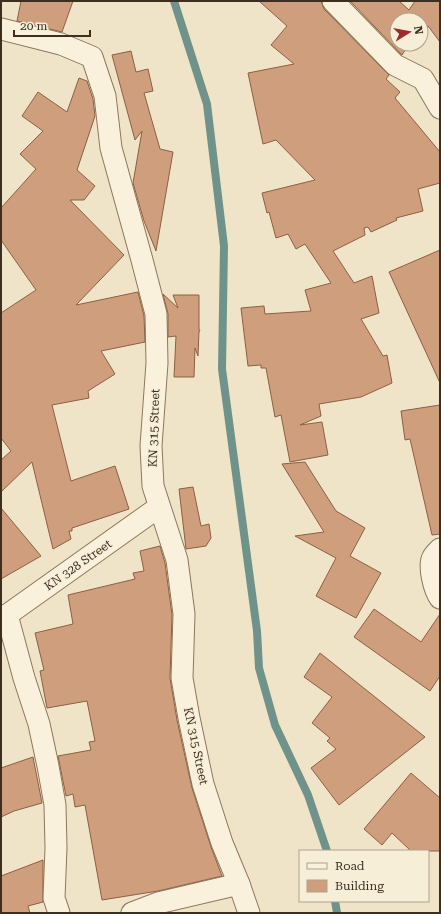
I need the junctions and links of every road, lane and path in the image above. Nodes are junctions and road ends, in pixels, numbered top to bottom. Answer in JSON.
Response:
{"nodes":[{"id":1,"x":333,"y":1,"type":"edge"},
{"id":2,"x":1,"y":29,"type":"edge"},
{"id":3,"x":440,"y":108,"type":"edge"},
{"id":4,"x":159,"y":507,"type":"junction"},
{"id":5,"x":440,"y":549,"type":"edge"},
{"id":6,"x":440,"y":598,"type":"edge"},
{"id":7,"x":4,"y":620,"type":"edge"},
{"id":8,"x":239,"y":884,"type":"junction"},
{"id":9,"x":59,"y":913,"type":"edge"},
{"id":10,"x":132,"y":913,"type":"edge"},
{"id":11,"x":249,"y":913,"type":"edge"}],
"edges":[{"from":1,"to":3,"type":"street"},
{"from":2,"to":4,"type":"street","name":"KN 315 Street"},
{"from":4,"to":7,"type":"street","name":"KN 328 Street"},
{"from":4,"to":8,"type":"street","name":"KN 315 Street"},
{"from":5,"to":6,"type":"street"},
{"from":7,"to":9,"type":"street"},
{"from":8,"to":10,"type":"street"},
{"from":8,"to":11,"type":"street","name":"KN 315 Street"}]}
